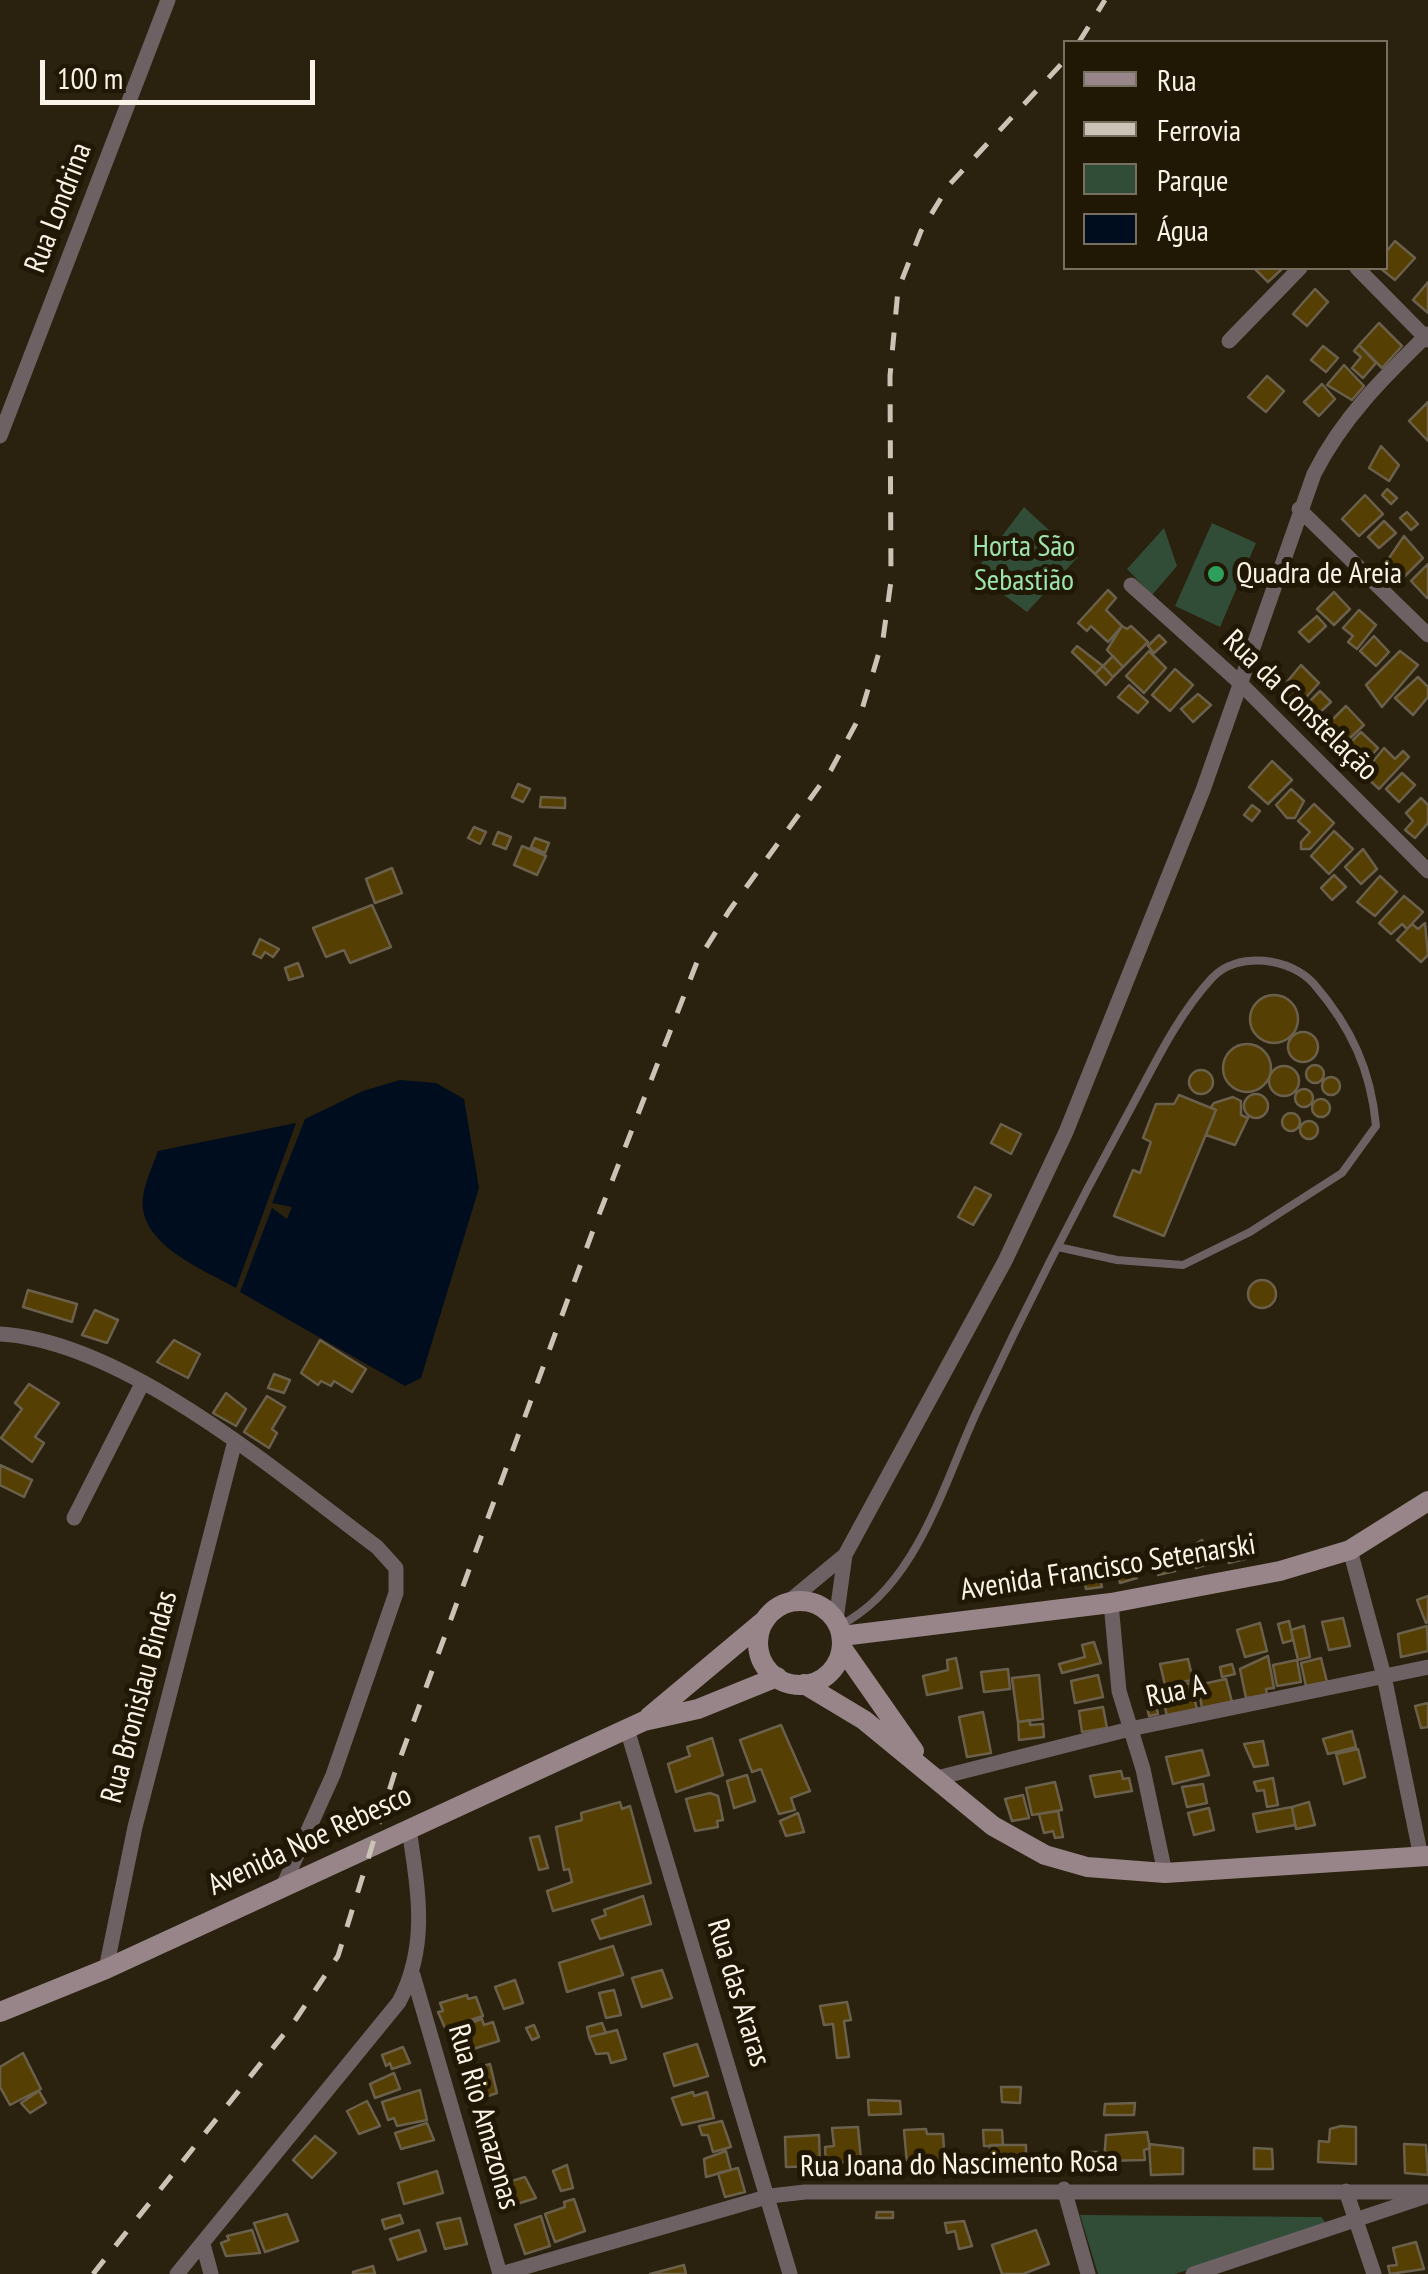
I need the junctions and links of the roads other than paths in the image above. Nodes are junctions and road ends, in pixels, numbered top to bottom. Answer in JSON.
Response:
{"nodes":[{"id":1,"x":168,"y":0,"type":"edge"},
{"id":2,"x":1298,"y":270,"type":"edge"},
{"id":3,"x":1359,"y":270,"type":"edge"},
{"id":4,"x":1427,"y":337,"type":"edge"},
{"id":5,"x":1229,"y":341,"type":"dead end"},
{"id":6,"x":0,"y":436,"type":"edge"},
{"id":7,"x":1299,"y":510,"type":"junction"},
{"id":8,"x":1131,"y":585,"type":"dead end"},
{"id":9,"x":1428,"y":634,"type":"edge"},
{"id":10,"x":1239,"y":682,"type":"junction"},
{"id":11,"x":1428,"y":871,"type":"edge"},
{"id":12,"x":1058,"y":1247,"type":"junction"},
{"id":13,"x":0,"y":1334,"type":"edge"},
{"id":14,"x":142,"y":1384,"type":"junction"},
{"id":15,"x":234,"y":1441,"type":"junction"},
{"id":16,"x":1428,"y":1501,"type":"edge"},
{"id":17,"x":74,"y":1518,"type":"dead end"},
{"id":18,"x":1350,"y":1550,"type":"junction"},
{"id":19,"x":845,"y":1555,"type":"junction"},
{"id":20,"x":787,"y":1603,"type":"junction"},
{"id":21,"x":1111,"y":1603,"type":"junction"},
{"id":22,"x":766,"y":1619,"type":"junction"},
{"id":23,"x":840,"y":1633,"type":"junction"},
{"id":24,"x":1428,"y":1667,"type":"edge"},
{"id":25,"x":1384,"y":1676,"type":"junction"},
{"id":26,"x":777,"y":1677,"type":"junction"},
{"id":27,"x":804,"y":1684,"type":"junction"},
{"id":28,"x":636,"y":1725,"type":"junction"},
{"id":29,"x":1130,"y":1729,"type":"junction"},
{"id":30,"x":930,"y":1771,"type":"junction"},
{"id":31,"x":409,"y":1829,"type":"junction"},
{"id":32,"x":1425,"y":1856,"type":"edge"},
{"id":33,"x":1164,"y":1872,"type":"junction"},
{"id":34,"x":282,"y":1886,"type":"junction"},
{"id":35,"x":106,"y":1969,"type":"junction"},
{"id":36,"x":413,"y":1975,"type":"junction"},
{"id":37,"x":0,"y":2012,"type":"edge"},
{"id":38,"x":1064,"y":2190,"type":"junction"},
{"id":39,"x":1346,"y":2192,"type":"junction"},
{"id":40,"x":1428,"y":2194,"type":"edge"},
{"id":41,"x":770,"y":2196,"type":"junction"},
{"id":42,"x":1357,"y":2221,"type":"junction"},
{"id":43,"x":203,"y":2244,"type":"junction"},
{"id":44,"x":177,"y":2274,"type":"edge"},
{"id":45,"x":211,"y":2274,"type":"edge"},
{"id":46,"x":501,"y":2274,"type":"edge"},
{"id":47,"x":790,"y":2274,"type":"edge"},
{"id":48,"x":1088,"y":2274,"type":"edge"},
{"id":49,"x":1193,"y":2274,"type":"edge"},
{"id":50,"x":1374,"y":2274,"type":"edge"}],
"edges":[{"from":1,"to":6,"type":"street","name":"Rua Londrina"},
{"from":2,"to":5,"type":"street"},
{"from":3,"to":4,"type":"street"},
{"from":4,"to":7,"type":"street"},
{"from":7,"to":9,"type":"street"},
{"from":7,"to":10,"type":"street"},
{"from":8,"to":10,"type":"street","name":"Rua da Constelação"},
{"from":10,"to":11,"type":"street","name":"Rua da Constelação"},
{"from":10,"to":19,"type":"street"},
{"from":12,"to":12,"type":"lane"},
{"from":12,"to":23,"type":"lane"},
{"from":13,"to":14,"type":"street"},
{"from":14,"to":15,"type":"street"},
{"from":14,"to":17,"type":"street"},
{"from":15,"to":34,"type":"street"},
{"from":15,"to":35,"type":"street","name":"Rua Bronislau Bindas"},
{"from":16,"to":18,"type":"main road","name":"Avenida Francisco Setenarski"},
{"from":18,"to":21,"type":"main road","name":"Avenida Francisco Setenarski"},
{"from":18,"to":25,"type":"street"},
{"from":19,"to":20,"type":"street"},
{"from":19,"to":23,"type":"street"},
{"from":20,"to":22,"type":"main road"},
{"from":20,"to":23,"type":"main road"},
{"from":21,"to":23,"type":"main road","name":"Avenida Francisco Setenarski"},
{"from":21,"to":29,"type":"street"},
{"from":22,"to":26,"type":"main road"},
{"from":22,"to":28,"type":"main road","name":"Avenida Noe Rebesco"},
{"from":23,"to":27,"type":"main road"},
{"from":23,"to":30,"type":"main road"},
{"from":24,"to":25,"type":"street","name":"Rua A"},
{"from":25,"to":29,"type":"street","name":"Rua A"},
{"from":25,"to":32,"type":"street"},
{"from":26,"to":27,"type":"main road"},
{"from":26,"to":28,"type":"main road","name":"Avenida Noe Rebesco"},
{"from":27,"to":30,"type":"main road"},
{"from":28,"to":31,"type":"main road","name":"Avenida Noe Rebesco"},
{"from":28,"to":41,"type":"street","name":"Rua das Araras"},
{"from":29,"to":30,"type":"street","name":"Rua A"},
{"from":29,"to":33,"type":"street"},
{"from":30,"to":33,"type":"main road"},
{"from":31,"to":34,"type":"main road","name":"Avenida Noe Rebesco"},
{"from":31,"to":36,"type":"street"},
{"from":32,"to":33,"type":"main road"},
{"from":34,"to":35,"type":"main road","name":"Avenida Noe Rebesco"},
{"from":35,"to":37,"type":"main road","name":"Avenida Noe Rebesco"},
{"from":36,"to":43,"type":"street"},
{"from":36,"to":46,"type":"street","name":"Rua Rio Amazonas"},
{"from":38,"to":39,"type":"street","name":"Rua Joana do Nascimento Rosa"},
{"from":38,"to":41,"type":"street","name":"Rua Joana do Nascimento Rosa"},
{"from":38,"to":48,"type":"street"},
{"from":39,"to":40,"type":"street","name":"Rua Joana do Nascimento Rosa"},
{"from":39,"to":42,"type":"street"},
{"from":40,"to":42,"type":"street"},
{"from":41,"to":46,"type":"street","name":"Rua Joana do Nascimento Rosa"},
{"from":41,"to":47,"type":"street","name":"Rua das Araras"},
{"from":42,"to":49,"type":"street"},
{"from":42,"to":50,"type":"street"},
{"from":43,"to":44,"type":"street"},
{"from":43,"to":45,"type":"street"}]}
